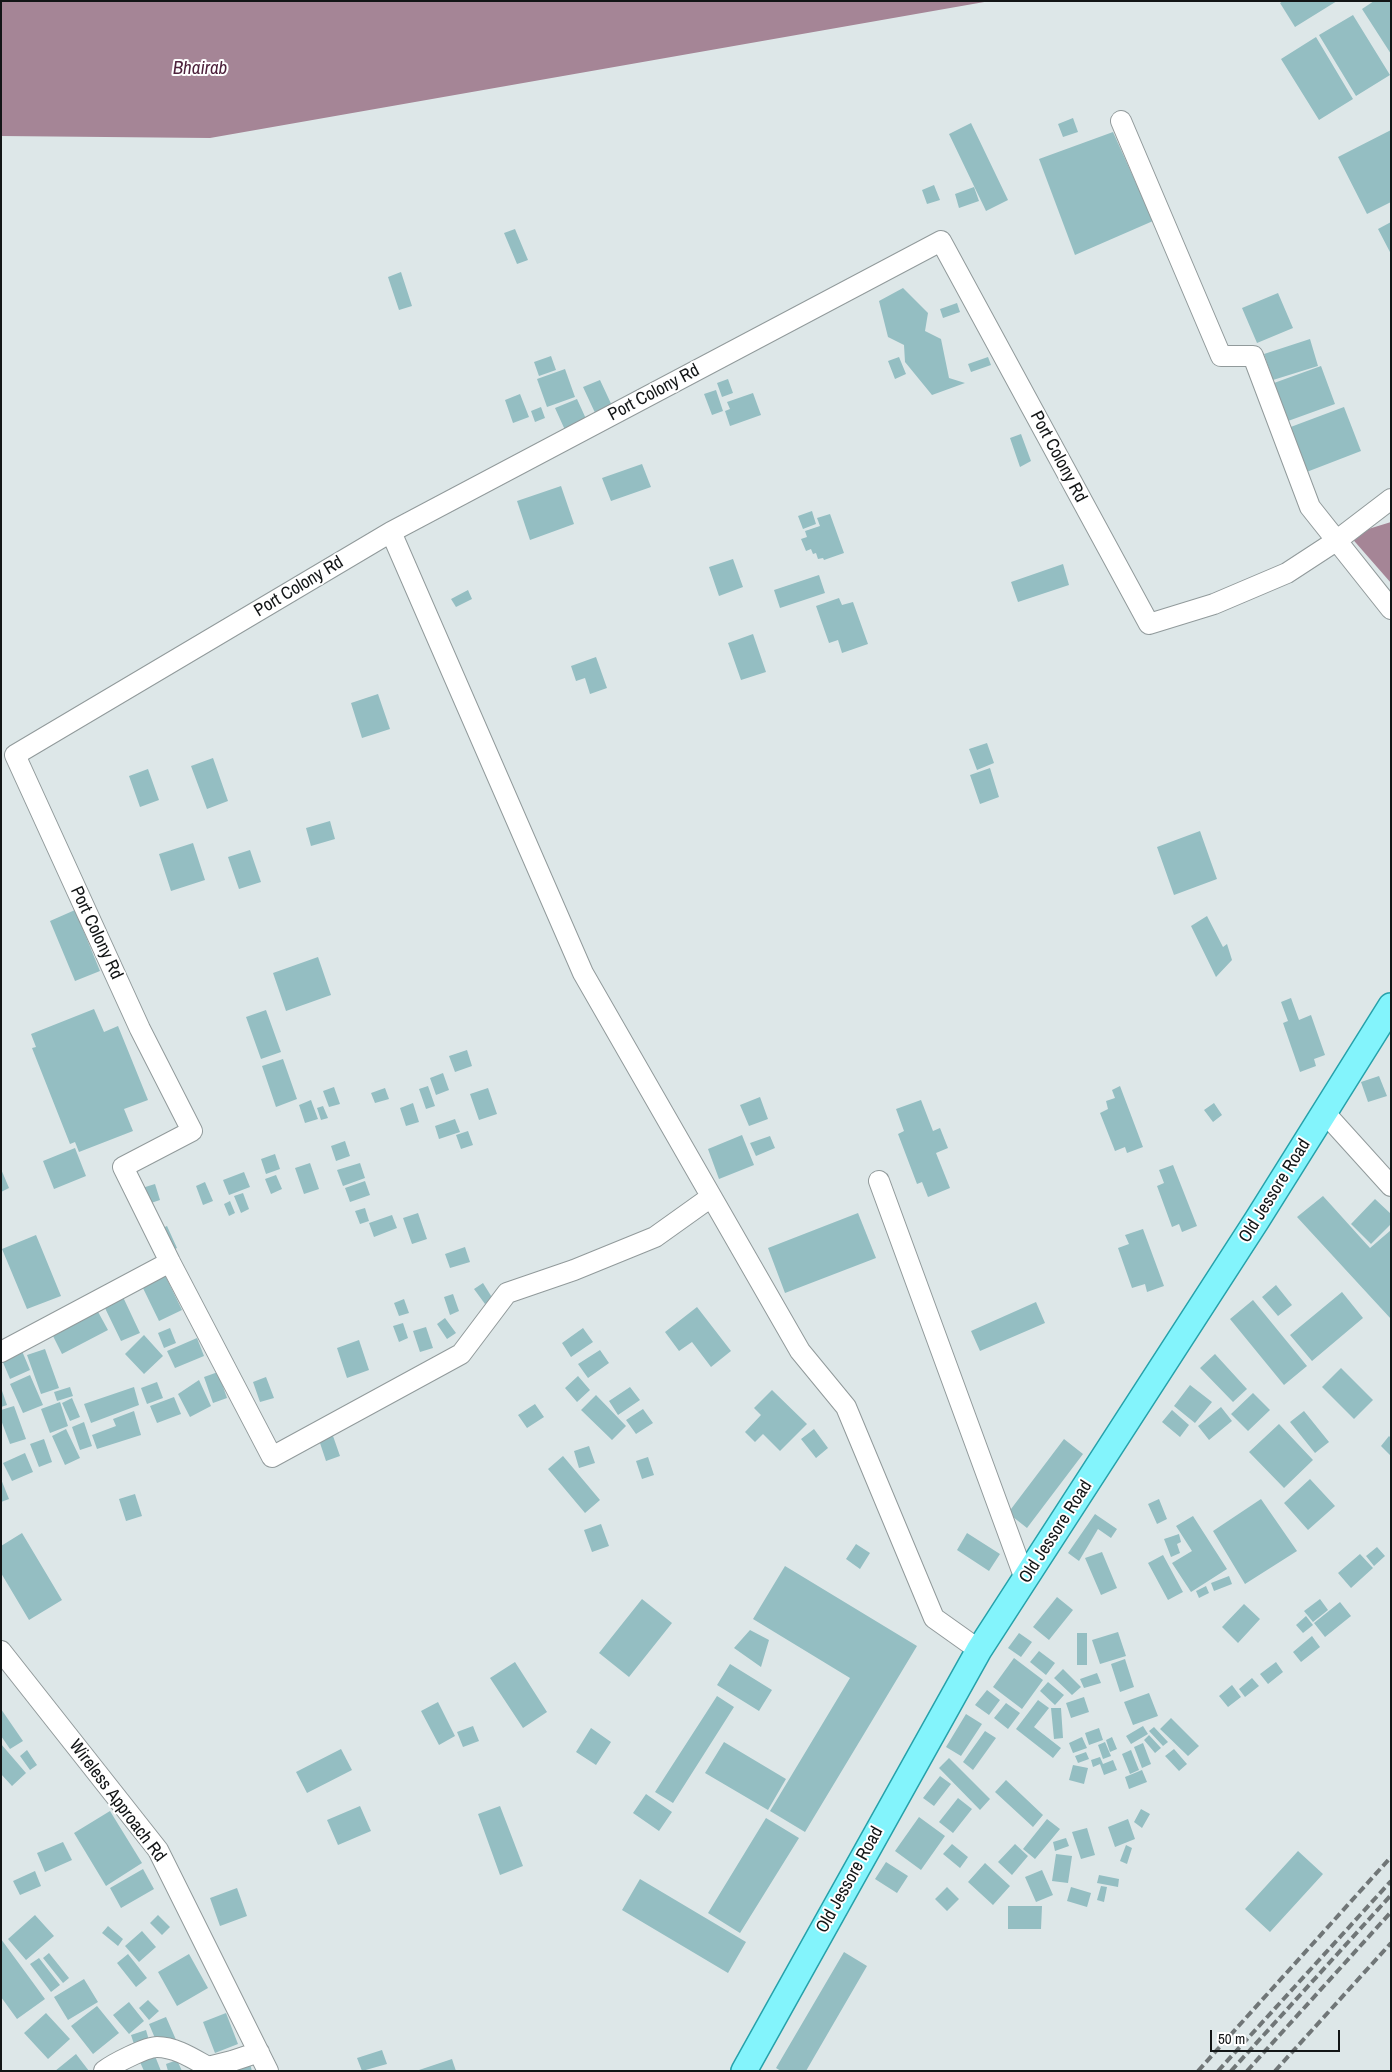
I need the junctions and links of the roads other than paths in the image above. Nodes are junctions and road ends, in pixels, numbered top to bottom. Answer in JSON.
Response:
{"nodes":[{"id":1,"x":1121,"y":121,"type":"dead end"},
{"id":2,"x":1391,"y":499,"type":"edge"},
{"id":3,"x":391,"y":532,"type":"junction"},
{"id":4,"x":1336,"y":541,"type":"junction"},
{"id":5,"x":1391,"y":609,"type":"edge"},
{"id":6,"x":1391,"y":1006,"type":"edge"},
{"id":7,"x":1324,"y":1112,"type":"junction"},
{"id":8,"x":879,"y":1181,"type":"dead end"},
{"id":9,"x":1391,"y":1186,"type":"edge"},
{"id":10,"x":711,"y":1197,"type":"junction"},
{"id":11,"x":170,"y":1262,"type":"junction"},
{"id":12,"x":1,"y":1352,"type":"edge"},
{"id":13,"x":1026,"y":1579,"type":"junction"},
{"id":14,"x":979,"y":1650,"type":"junction"},
{"id":15,"x":1,"y":1651,"type":"edge"},
{"id":16,"x":259,"y":2052,"type":"junction"},
{"id":17,"x":104,"y":2071,"type":"edge"},
{"id":18,"x":268,"y":2071,"type":"edge"},
{"id":19,"x":744,"y":2071,"type":"edge"}],
"edges":[{"from":1,"to":4,"type":"street"},
{"from":2,"to":4,"type":"street","name":"Port Colony Rd"},
{"from":3,"to":4,"type":"street","name":"Port Colony Rd"},
{"from":3,"to":10,"type":"street"},
{"from":3,"to":11,"type":"street","name":"Port Colony Rd"},
{"from":4,"to":5,"type":"street"},
{"from":6,"to":7,"type":"main road","name":"Old Jessore Road"},
{"from":7,"to":9,"type":"street"},
{"from":7,"to":13,"type":"main road","name":"Old Jessore Road"},
{"from":8,"to":13,"type":"street"},
{"from":10,"to":11,"type":"street"},
{"from":10,"to":14,"type":"street"},
{"from":11,"to":12,"type":"street"},
{"from":13,"to":14,"type":"main road","name":"Old Jessore Road"},
{"from":14,"to":19,"type":"main road","name":"Old Jessore Road"},
{"from":15,"to":16,"type":"street","name":"Wireless Approach Rd"},
{"from":16,"to":17,"type":"street"},
{"from":16,"to":18,"type":"street","name":"Wireless Approach Rd"}]}
